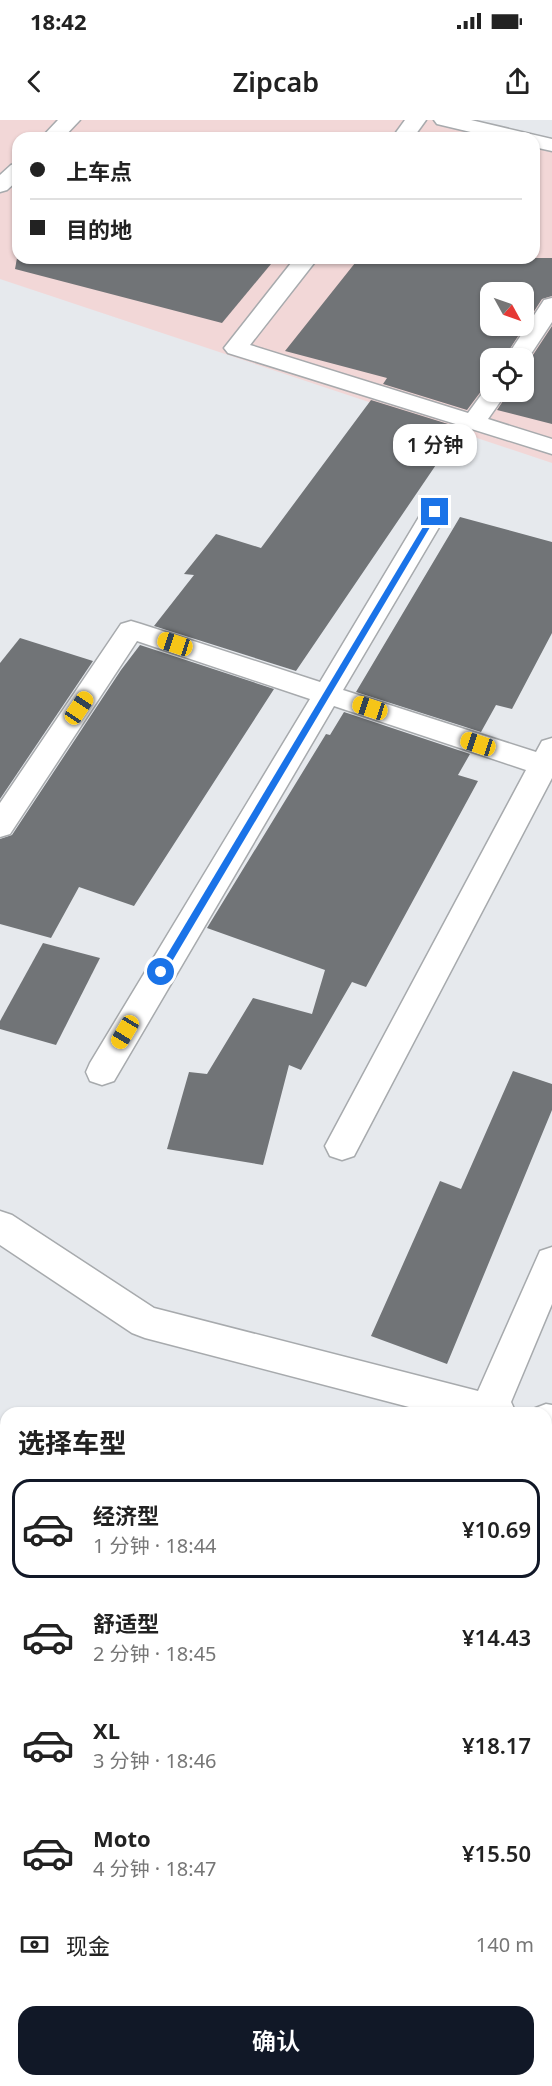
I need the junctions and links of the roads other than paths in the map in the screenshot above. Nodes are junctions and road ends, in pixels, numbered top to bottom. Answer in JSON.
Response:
{"nodes":[{"id":1,"x":70,"y":120,"type":"edge"},
{"id":2,"x":416,"y":120,"type":"edge"},
{"id":3,"x":444,"y":120,"type":"edge"},
{"id":4,"x":57,"y":132,"type":"edge"},
{"id":5,"x":407,"y":132,"type":"edge"},
{"id":6,"x":496,"y":132,"type":"edge"},
{"id":7,"x":12,"y":175,"type":"edge"},
{"id":8,"x":0,"y":186,"type":"edge"},
{"id":9,"x":302,"y":264,"type":"edge"},
{"id":10,"x":552,"y":305,"type":"edge"},
{"id":11,"x":524,"y":348,"type":"edge"},
{"id":12,"x":488,"y":402,"type":"edge"},
{"id":13,"x":474,"y":422,"type":"junction"},
{"id":14,"x":552,"y":447,"type":"edge"},
{"id":15,"x":435,"y":512,"type":"dead end"},
{"id":16,"x":327,"y":694,"type":"junction"},
{"id":17,"x":549,"y":760,"type":"edge"},
{"id":18,"x":0,"y":826,"type":"edge"},
{"id":19,"x":102,"y":1072,"type":"dead end"},
{"id":20,"x":342,"y":1146,"type":"dead end"},
{"id":21,"x":0,"y":1226,"type":"edge"},
{"id":22,"x":552,"y":1262,"type":"edge"},
{"id":23,"x":474,"y":1407,"type":"edge"},
{"id":24,"x":495,"y":1407,"type":"edge"}],
"edges":[{"from":1,"to":4,"type":"street"},
{"from":2,"to":5,"type":"street"},
{"from":3,"to":6,"type":"street"},
{"from":7,"to":8,"type":"street"},
{"from":9,"to":13,"type":"street"},
{"from":10,"to":11,"type":"street"},
{"from":12,"to":13,"type":"street"},
{"from":13,"to":14,"type":"street"},
{"from":15,"to":16,"type":"street"},
{"from":16,"to":17,"type":"street"},
{"from":16,"to":18,"type":"street"},
{"from":16,"to":19,"type":"street"},
{"from":17,"to":20,"type":"street"},
{"from":21,"to":23,"type":"street"},
{"from":22,"to":24,"type":"street"}]}
